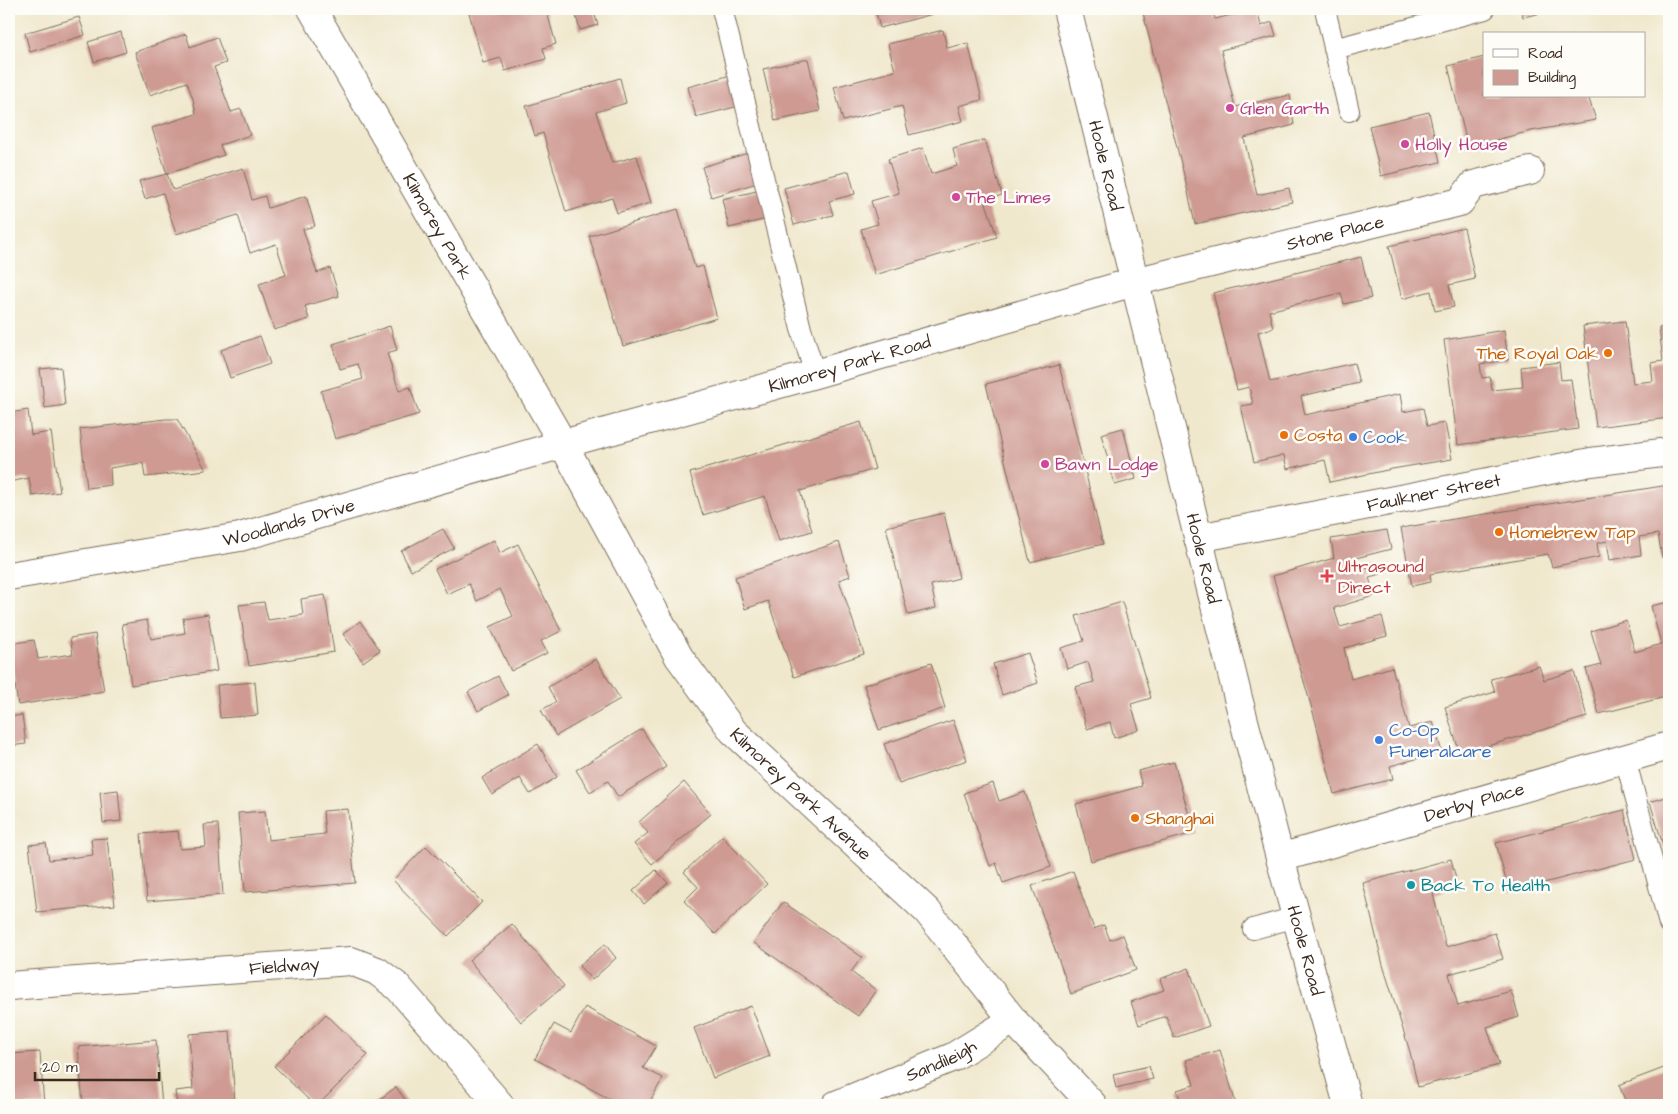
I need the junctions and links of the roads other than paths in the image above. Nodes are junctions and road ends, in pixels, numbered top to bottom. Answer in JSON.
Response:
{"nodes":[{"id":1,"x":312,"y":9,"type":"edge"},
{"id":2,"x":722,"y":9,"type":"edge"},
{"id":3,"x":1067,"y":9,"type":"edge"},
{"id":4,"x":1325,"y":9,"type":"edge"},
{"id":5,"x":1485,"y":9,"type":"edge"},
{"id":6,"x":1334,"y":49,"type":"junction"},
{"id":7,"x":1349,"y":111,"type":"dead end"},
{"id":8,"x":1530,"y":171,"type":"dead end"},
{"id":9,"x":1134,"y":282,"type":"junction"},
{"id":10,"x":815,"y":374,"type":"junction"},
{"id":11,"x":563,"y":444,"type":"junction"},
{"id":12,"x":1669,"y":452,"type":"edge"},
{"id":13,"x":1198,"y":538,"type":"junction"},
{"id":14,"x":9,"y":576,"type":"edge"},
{"id":15,"x":1669,"y":746,"type":"edge"},
{"id":16,"x":1625,"y":758,"type":"junction"},
{"id":17,"x":1280,"y":858,"type":"junction"},
{"id":18,"x":1296,"y":917,"type":"junction"},
{"id":19,"x":1669,"y":924,"type":"edge"},
{"id":20,"x":1254,"y":928,"type":"dead end"},
{"id":21,"x":9,"y":986,"type":"edge"},
{"id":22,"x":1013,"y":1020,"type":"junction"},
{"id":23,"x":500,"y":1105,"type":"edge"},
{"id":24,"x":836,"y":1105,"type":"edge"},
{"id":25,"x":1093,"y":1105,"type":"edge"},
{"id":26,"x":1348,"y":1105,"type":"edge"}],
"edges":[{"from":1,"to":11,"type":"main road","name":"Kilmorey Park"},
{"from":2,"to":10,"type":"lane"},
{"from":3,"to":9,"type":"main road","name":"Hoole Road"},
{"from":4,"to":6,"type":"lane"},
{"from":5,"to":6,"type":"lane"},
{"from":6,"to":7,"type":"lane"},
{"from":8,"to":9,"type":"main road","name":"Stone Place"},
{"from":9,"to":10,"type":"main road","name":"Kilmorey Park Road"},
{"from":9,"to":13,"type":"main road","name":"Hoole Road"},
{"from":10,"to":11,"type":"main road","name":"Kilmorey Park Road"},
{"from":11,"to":14,"type":"main road","name":"Woodlands Drive"},
{"from":11,"to":22,"type":"main road","name":"Kilmorey Park Avenue"},
{"from":12,"to":13,"type":"main road","name":"Faulkner Street"},
{"from":13,"to":17,"type":"main road","name":"Hoole Road"},
{"from":15,"to":16,"type":"main road","name":"Derby Place"},
{"from":16,"to":17,"type":"main road","name":"Derby Place"},
{"from":16,"to":19,"type":"lane"},
{"from":17,"to":18,"type":"main road","name":"Hoole Road"},
{"from":18,"to":20,"type":"lane"},
{"from":18,"to":26,"type":"main road","name":"Hoole Road"},
{"from":21,"to":23,"type":"main road","name":"Fieldway"},
{"from":22,"to":24,"type":"main road","name":"Sandileigh"},
{"from":22,"to":25,"type":"main road","name":"Kilmorey Park Avenue"}]}
